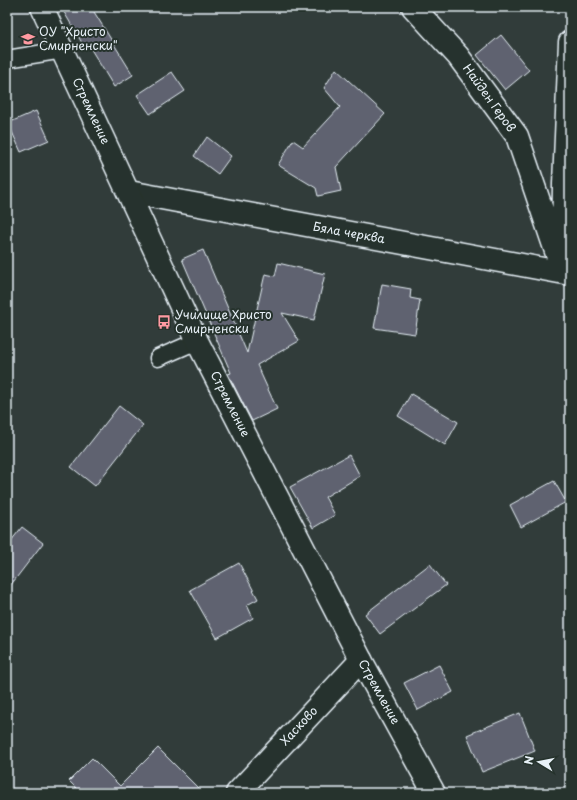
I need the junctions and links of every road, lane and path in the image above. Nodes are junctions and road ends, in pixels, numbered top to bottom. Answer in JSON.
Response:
{"nodes":[{"id":1,"x":42,"y":7,"type":"edge"},
{"id":2,"x":413,"y":7,"type":"edge"},
{"id":3,"x":570,"y":42,"type":"edge"},
{"id":4,"x":63,"y":50,"type":"junction"},
{"id":5,"x":7,"y":59,"type":"edge"},
{"id":6,"x":129,"y":192,"type":"junction"},
{"id":7,"x":568,"y":277,"type":"edge"},
{"id":8,"x":197,"y":341,"type":"junction"},
{"id":9,"x":158,"y":358,"type":"dead end"},
{"id":10,"x":361,"y":660,"type":"junction"},
{"id":11,"x":237,"y":793,"type":"edge"},
{"id":12,"x":434,"y":793,"type":"edge"}],
"edges":[{"from":1,"to":4,"type":"street","name":"Стремление"},
{"from":2,"to":7,"type":"street","name":"Найден Геров"},
{"from":3,"to":7,"type":"street"},
{"from":4,"to":5,"type":"lane"},
{"from":4,"to":6,"type":"street","name":"Стремление"},
{"from":6,"to":7,"type":"street","name":"Бяла черква"},
{"from":6,"to":8,"type":"street","name":"Стремление"},
{"from":8,"to":9,"type":"lane"},
{"from":8,"to":10,"type":"street","name":"Стремление"},
{"from":10,"to":11,"type":"street","name":"Хасково"},
{"from":10,"to":12,"type":"street","name":"Стремление"}]}
